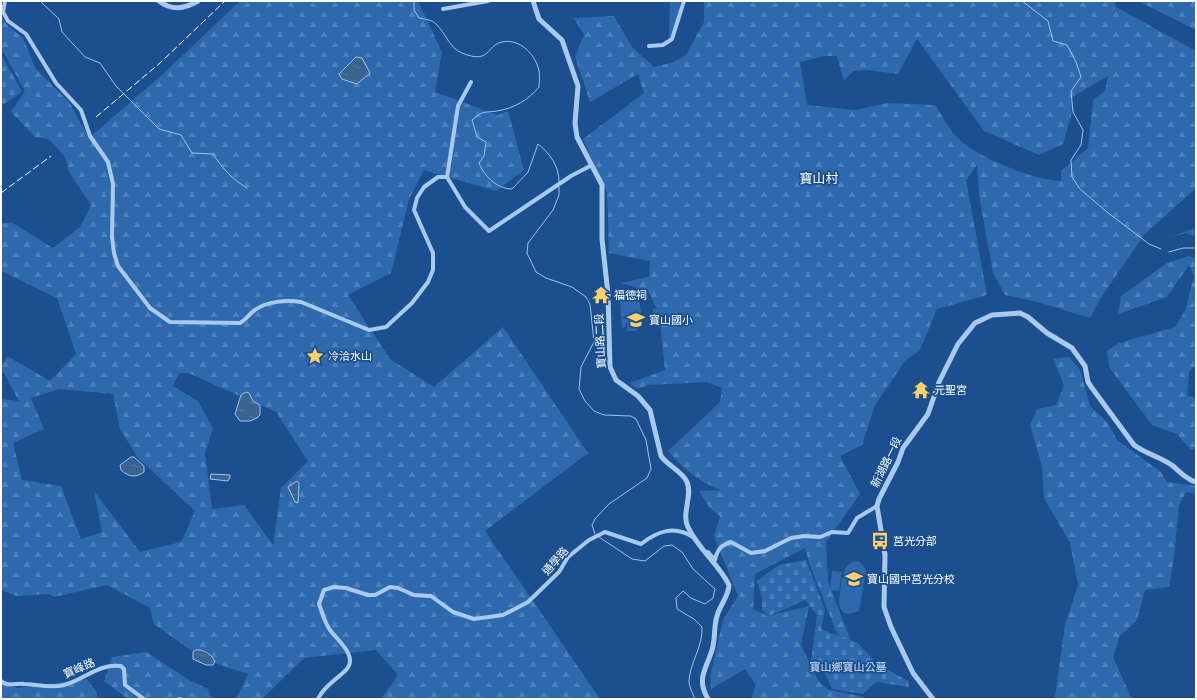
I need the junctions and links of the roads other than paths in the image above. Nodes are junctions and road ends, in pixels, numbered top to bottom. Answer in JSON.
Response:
{"nodes":[{"id":1,"x":5,"y":1,"type":"edge"},
{"id":2,"x":159,"y":1,"type":"edge"},
{"id":3,"x":198,"y":1,"type":"edge"},
{"id":4,"x":488,"y":1,"type":"edge"},
{"id":5,"x":533,"y":1,"type":"edge"},
{"id":6,"x":684,"y":1,"type":"edge"},
{"id":7,"x":443,"y":9,"type":"dead end"},
{"id":8,"x":649,"y":46,"type":"dead end"},
{"id":9,"x":471,"y":82,"type":"dead end"},
{"id":10,"x":592,"y":165,"type":"junction"},
{"id":11,"x":448,"y":177,"type":"junction"},
{"id":12,"x":1196,"y":482,"type":"edge"},
{"id":13,"x":878,"y":506,"type":"junction"},
{"id":14,"x":692,"y":536,"type":"junction"},
{"id":15,"x":1,"y":680,"type":"edge"},
{"id":16,"x":144,"y":699,"type":"edge"},
{"id":17,"x":318,"y":699,"type":"edge"},
{"id":18,"x":708,"y":699,"type":"edge"},
{"id":19,"x":933,"y":699,"type":"edge"}],
"edges":[{"from":1,"to":11,"type":"street"},
{"from":2,"to":3,"type":"street"},
{"from":4,"to":7,"type":"street"},
{"from":5,"to":10,"type":"street","name":"寶山路二段"},
{"from":6,"to":8,"type":"street"},
{"from":9,"to":11,"type":"street"},
{"from":10,"to":11,"type":"street"},
{"from":10,"to":14,"type":"street","name":"寶山路二段"},
{"from":12,"to":13,"type":"street","name":"新湖路一段"},
{"from":13,"to":14,"type":"street","name":"通學路"},
{"from":13,"to":19,"type":"street","name":"新湖路一段"},
{"from":14,"to":17,"type":"street","name":"通學路"},
{"from":14,"to":18,"type":"street","name":"寶山路二段"},
{"from":15,"to":16,"type":"street","name":"寶峰路"}]}
